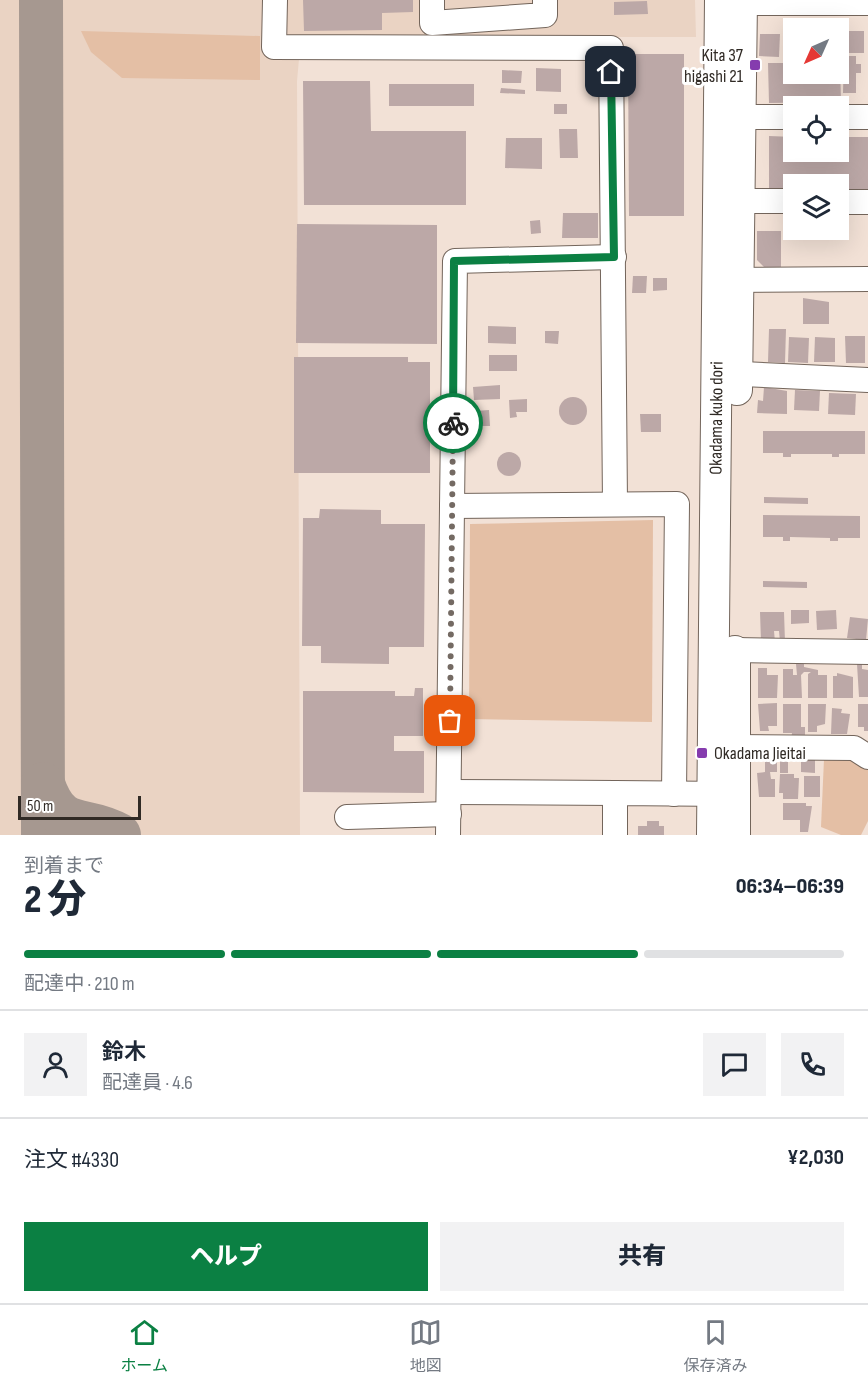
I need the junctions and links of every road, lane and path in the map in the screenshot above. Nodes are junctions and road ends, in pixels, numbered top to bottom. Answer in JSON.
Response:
{"nodes":[{"id":1,"x":274,"y":0,"type":"edge"},
{"id":2,"x":432,"y":0,"type":"edge"},
{"id":3,"x":545,"y":0,"type":"edge"},
{"id":4,"x":734,"y":1,"type":"edge"},
{"id":5,"x":868,"y":3,"type":"edge"},
{"id":6,"x":730,"y":117,"type":"junction"},
{"id":7,"x":783,"y":117,"type":"edge"},
{"id":8,"x":849,"y":117,"type":"edge"},
{"id":9,"x":868,"y":117,"type":"edge"},
{"id":10,"x":740,"y":201,"type":"junction"},
{"id":11,"x":783,"y":201,"type":"edge"},
{"id":12,"x":849,"y":202,"type":"edge"},
{"id":13,"x":868,"y":202,"type":"edge"},
{"id":14,"x":614,"y":257,"type":"junction"},
{"id":15,"x":868,"y":279,"type":"edge"},
{"id":16,"x":728,"y":281,"type":"junction"},
{"id":17,"x":727,"y":374,"type":"junction"},
{"id":18,"x":868,"y":380,"type":"edge"},
{"id":19,"x":615,"y":504,"type":"junction"},
{"id":20,"x":452,"y":506,"type":"junction"},
{"id":21,"x":735,"y":650,"type":"junction"},
{"id":22,"x":868,"y":652,"type":"edge"},
{"id":23,"x":735,"y":747,"type":"junction"},
{"id":24,"x":868,"y":758,"type":"edge"},
{"id":25,"x":615,"y":793,"type":"junction"},
{"id":26,"x":674,"y":794,"type":"junction"},
{"id":27,"x":724,"y":794,"type":"junction"},
{"id":28,"x":449,"y":814,"type":"edge"},
{"id":29,"x":347,"y":816,"type":"dead end"},
{"id":30,"x":615,"y":835,"type":"edge"},
{"id":31,"x":712,"y":835,"type":"edge"},
{"id":32,"x":735,"y":835,"type":"edge"}],
"edges":[{"from":1,"to":14,"type":"street"},
{"from":2,"to":3,"type":"street"},
{"from":4,"to":5,"type":"street"},
{"from":4,"to":6,"type":"main road","name":"Okadama kuko dori"},
{"from":6,"to":7,"type":"street"},
{"from":6,"to":10,"type":"main road","name":"Okadama kuko dori"},
{"from":6,"to":16,"type":"main road","name":"Okadama kuko dori"},
{"from":8,"to":9,"type":"street"},
{"from":10,"to":11,"type":"street"},
{"from":10,"to":16,"type":"main road","name":"Okadama kuko dori"},
{"from":12,"to":13,"type":"street"},
{"from":14,"to":19,"type":"street"},
{"from":14,"to":20,"type":"street"},
{"from":15,"to":16,"type":"street"},
{"from":16,"to":17,"type":"main road","name":"Okadama kuko dori"},
{"from":17,"to":18,"type":"street"},
{"from":17,"to":21,"type":"main road","name":"Okadama kuko dori"},
{"from":17,"to":27,"type":"main road","name":"Okadama kuko dori"},
{"from":19,"to":20,"type":"street"},
{"from":19,"to":26,"type":"street"},
{"from":20,"to":28,"type":"street"},
{"from":21,"to":22,"type":"street"},
{"from":21,"to":23,"type":"main road","name":"Okadama kuko dori"},
{"from":23,"to":24,"type":"street"},
{"from":23,"to":27,"type":"main road","name":"Okadama kuko dori"},
{"from":25,"to":26,"type":"street"},
{"from":25,"to":28,"type":"street"},
{"from":25,"to":30,"type":"street"},
{"from":26,"to":27,"type":"street"},
{"from":27,"to":31,"type":"main road","name":"Okadama kuko dori"},
{"from":27,"to":32,"type":"main road","name":"Okadama kuko dori"},
{"from":28,"to":29,"type":"street"}]}
